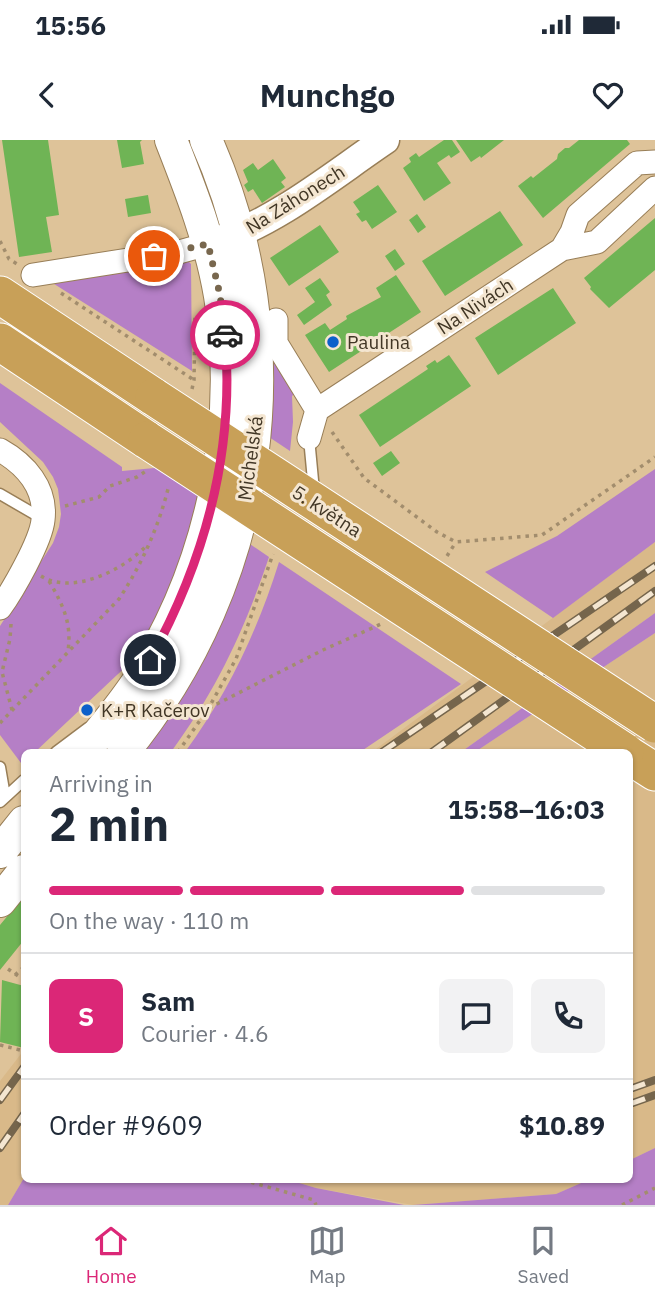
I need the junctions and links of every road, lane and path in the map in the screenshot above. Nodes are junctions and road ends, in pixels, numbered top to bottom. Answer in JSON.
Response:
{"nodes":[{"id":1,"x":171,"y":140,"type":"edge"},
{"id":2,"x":206,"y":140,"type":"edge"},
{"id":3,"x":385,"y":140,"type":"edge"},
{"id":4,"x":655,"y":162,"type":"edge"},
{"id":5,"x":655,"y":188,"type":"edge"},
{"id":6,"x":241,"y":233,"type":"junction"},
{"id":7,"x":0,"y":241,"type":"edge"},
{"id":8,"x":208,"y":244,"type":"junction"},
{"id":9,"x":562,"y":248,"type":"junction"},
{"id":10,"x":33,"y":275,"type":"junction"},
{"id":11,"x":0,"y":295,"type":"edge"},
{"id":12,"x":195,"y":313,"type":"dead end"},
{"id":13,"x":276,"y":320,"type":"dead end"},
{"id":14,"x":0,"y":342,"type":"edge"},
{"id":15,"x":194,"y":380,"type":"junction"},
{"id":16,"x":191,"y":391,"type":"dead end"},
{"id":17,"x":317,"y":410,"type":"junction"},
{"id":18,"x":309,"y":438,"type":"joint"},
{"id":19,"x":0,"y":450,"type":"edge"},
{"id":20,"x":655,"y":457,"type":"edge"},
{"id":21,"x":172,"y":473,"type":"dead end"},
{"id":22,"x":110,"y":486,"type":"dead end"},
{"id":23,"x":314,"y":491,"type":"dead end"},
{"id":24,"x":0,"y":494,"type":"edge"},
{"id":25,"x":43,"y":511,"type":"junction"},
{"id":26,"x":151,"y":541,"type":"junction"},
{"id":27,"x":456,"y":542,"type":"junction"},
{"id":28,"x":273,"y":553,"type":"dead end"},
{"id":29,"x":442,"y":562,"type":"dead end"},
{"id":30,"x":24,"y":566,"type":"junction"},
{"id":31,"x":49,"y":581,"type":"junction"},
{"id":32,"x":2,"y":605,"type":"edge"},
{"id":33,"x":386,"y":620,"type":"dead end"},
{"id":34,"x":68,"y":652,"type":"junction"},
{"id":35,"x":1,"y":671,"type":"edge"},
{"id":36,"x":119,"y":707,"type":"junction"},
{"id":37,"x":208,"y":709,"type":"junction"},
{"id":38,"x":12,"y":710,"type":"junction"},
{"id":39,"x":0,"y":723,"type":"edge"},
{"id":40,"x":633,"y":733,"type":"edge"},
{"id":41,"x":60,"y":749,"type":"edge"},
{"id":42,"x":85,"y":749,"type":"edge"},
{"id":43,"x":125,"y":749,"type":"edge"},
{"id":44,"x":180,"y":749,"type":"edge"},
{"id":45,"x":601,"y":749,"type":"edge"},
{"id":46,"x":0,"y":767,"type":"edge"},
{"id":47,"x":655,"y":772,"type":"edge"},
{"id":48,"x":21,"y":783,"type":"edge"},
{"id":49,"x":2,"y":800,"type":"edge"},
{"id":50,"x":21,"y":826,"type":"edge"},
{"id":51,"x":0,"y":852,"type":"edge"},
{"id":52,"x":21,"y":875,"type":"edge"},
{"id":53,"x":0,"y":901,"type":"edge"},
{"id":54,"x":8,"y":969,"type":"dead end"},
{"id":55,"x":21,"y":970,"type":"edge"},
{"id":56,"x":15,"y":975,"type":"junction"},
{"id":57,"x":21,"y":978,"type":"edge"},
{"id":58,"x":0,"y":1045,"type":"edge"},
{"id":59,"x":21,"y":1050,"type":"edge"},
{"id":60,"x":254,"y":1183,"type":"edge"},
{"id":61,"x":655,"y":1188,"type":"edge"},
{"id":62,"x":316,"y":1205,"type":"edge"},
{"id":63,"x":622,"y":1205,"type":"edge"}],
"edges":[{"from":1,"to":8,"type":"main road","name":"Michelská"},
{"from":2,"to":6,"type":"main road","name":"Michelská"},
{"from":3,"to":6,"type":"street","name":"Na Záhonech"},
{"from":4,"to":9,"type":"street"},
{"from":5,"to":9,"type":"street","name":"Na Nivách"},
{"from":6,"to":8,"type":"street","name":"Na Záhonech"},
{"from":6,"to":43,"type":"main road","name":"Michelská"},
{"from":7,"to":10,"type":"path"},
{"from":8,"to":10,"type":"street","name":"Na Záhonech"},
{"from":8,"to":36,"type":"main road","name":"Michelská"},
{"from":9,"to":17,"type":"street","name":"Na Nivách"},
{"from":10,"to":15,"type":"path"},
{"from":11,"to":40,"type":"highway","name":"5. května","bridge":true},
{"from":12,"to":15,"type":"path"},
{"from":13,"to":17,"type":"street"},
{"from":14,"to":40,"type":"highway","name":"5. května","bridge":true},
{"from":15,"to":16,"type":"path"},
{"from":17,"to":18,"type":"street"},
{"from":17,"to":27,"type":"path"},
{"from":18,"to":23,"type":"lane"},
{"from":19,"to":25,"type":"street"},
{"from":20,"to":27,"type":"path"},
{"from":21,"to":26,"type":"path"},
{"from":22,"to":25,"type":"path"},
{"from":24,"to":25,"type":"lane"},
{"from":25,"to":30,"type":"street"},
{"from":26,"to":31,"type":"path"},
{"from":26,"to":34,"type":"path"},
{"from":27,"to":29,"type":"path"},
{"from":28,"to":37,"type":"path"},
{"from":30,"to":31,"type":"path"},
{"from":30,"to":32,"type":"street"},
{"from":31,"to":34,"type":"path"},
{"from":32,"to":35,"type":"path"},
{"from":33,"to":37,"type":"path"},
{"from":34,"to":38,"type":"path"},
{"from":35,"to":38,"type":"path"},
{"from":36,"to":41,"type":"lane"},
{"from":36,"to":42,"type":"main road","name":"Michelská"},
{"from":37,"to":44,"type":"path"},
{"from":38,"to":39,"type":"path"},
{"from":40,"to":45,"type":"lane"},
{"from":40,"to":47,"type":"highway","name":"5. května"},
{"from":46,"to":49,"type":"lane"},
{"from":48,"to":49,"type":"lane"},
{"from":50,"to":51,"type":"main road"},
{"from":52,"to":53,"type":"main road"},
{"from":54,"to":56,"type":"path"},
{"from":55,"to":56,"type":"path"},
{"from":56,"to":57,"type":"path"},
{"from":58,"to":59,"type":"path"},
{"from":60,"to":62,"type":"path"},
{"from":61,"to":63,"type":"path"}]}
